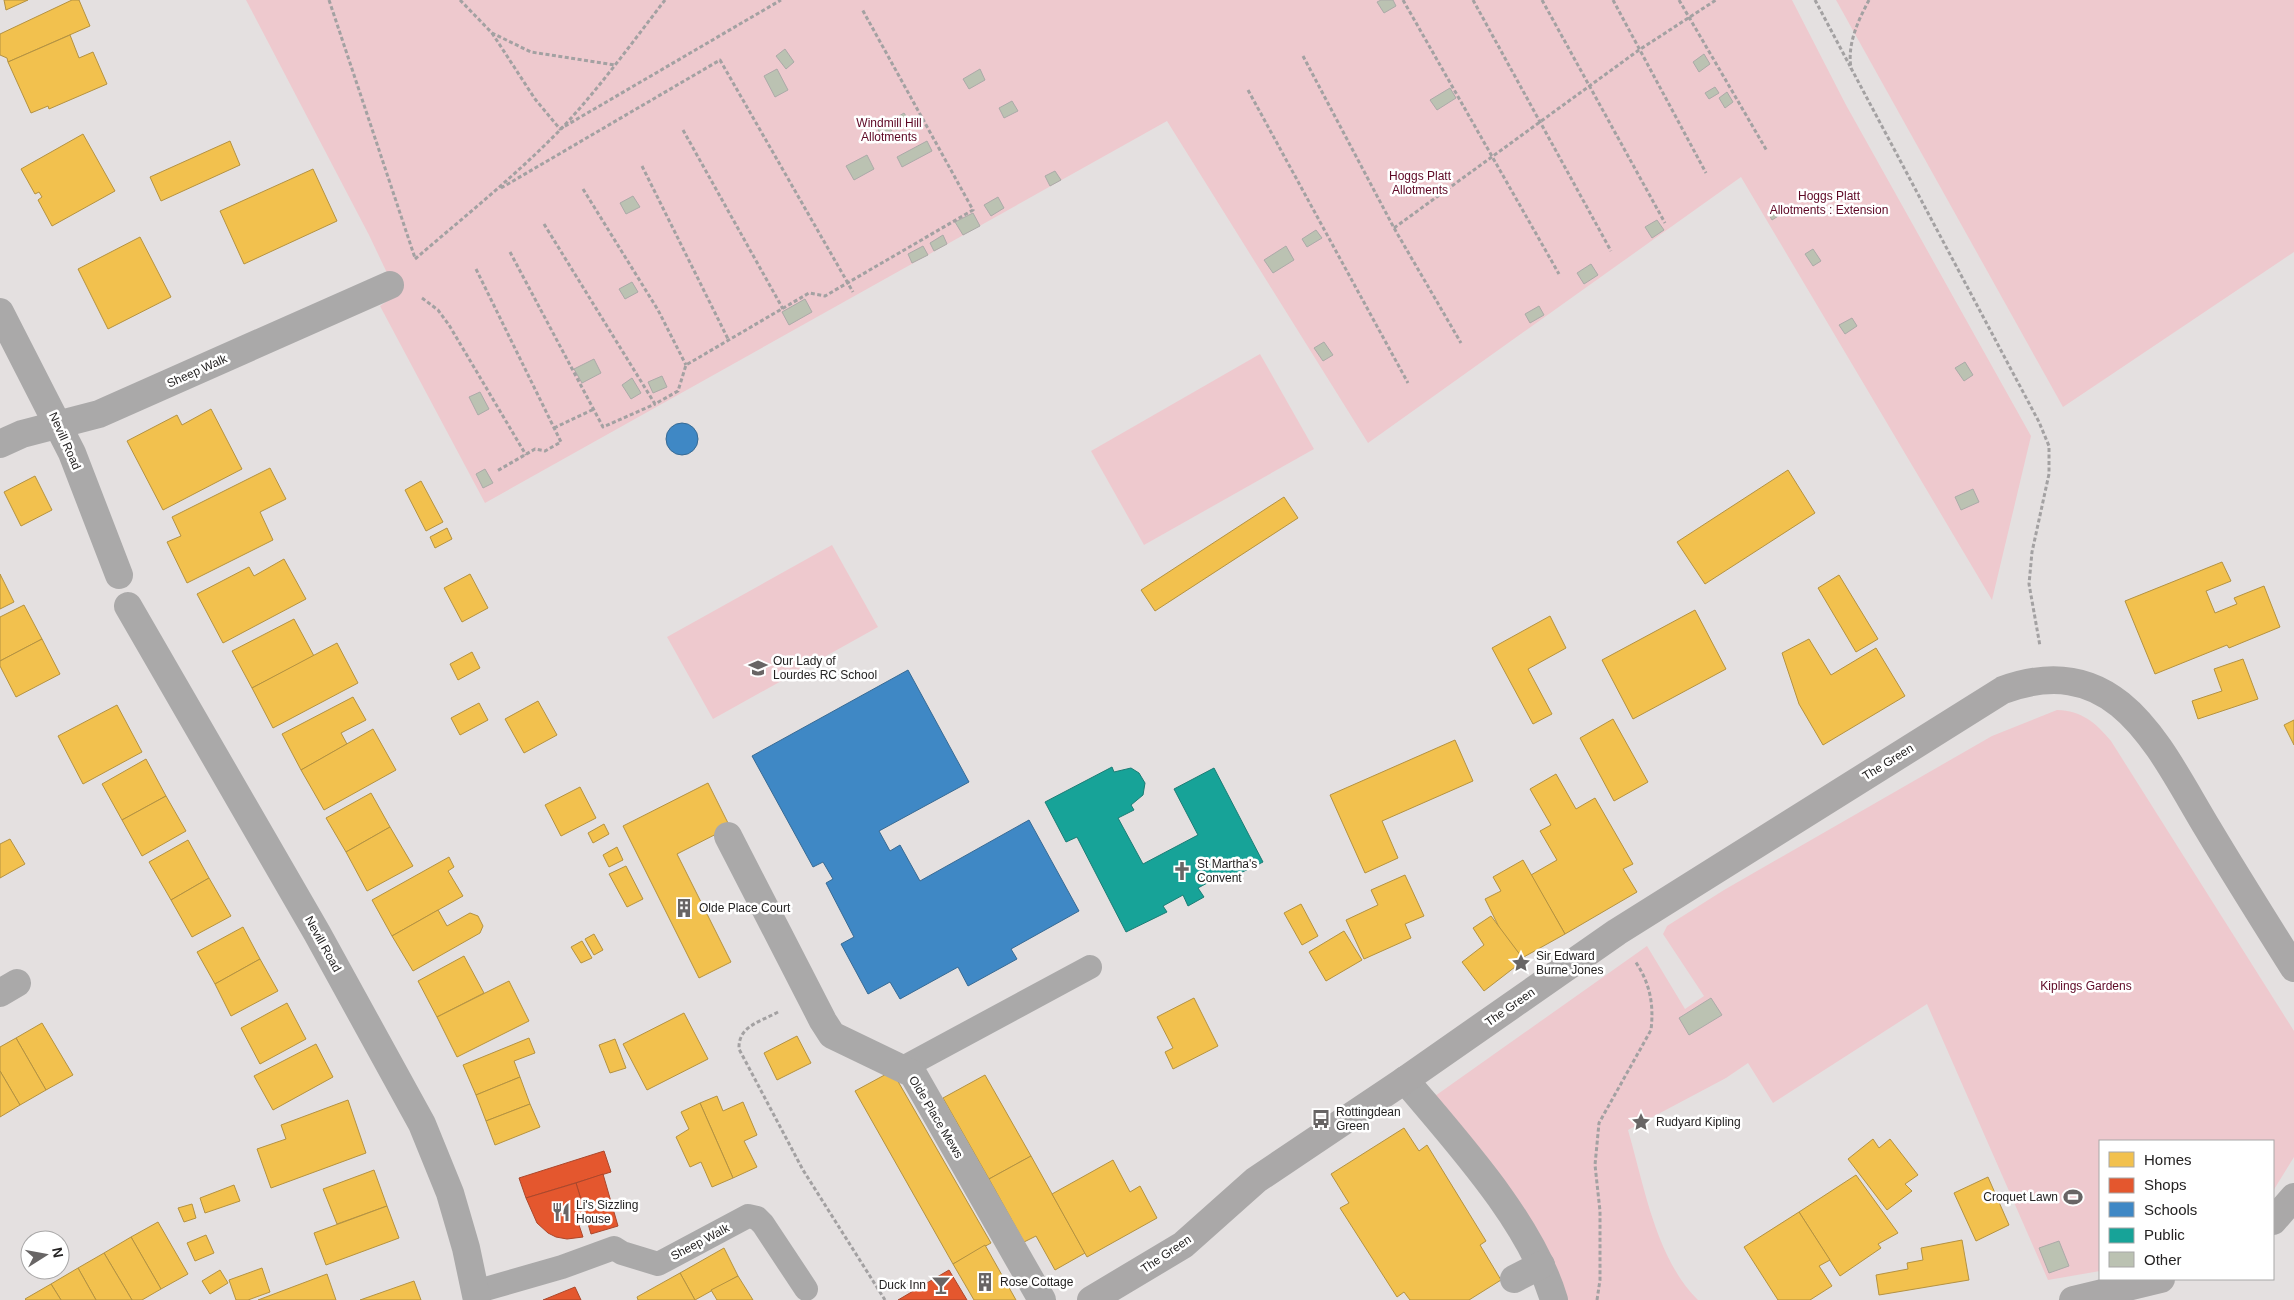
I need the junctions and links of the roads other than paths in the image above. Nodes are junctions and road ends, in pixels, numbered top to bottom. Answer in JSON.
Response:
{"nodes":[{"id":1,"x":396,"y":284,"type":"road end"},
{"id":2,"x":0,"y":312,"type":"edge"},
{"id":3,"x":60,"y":426,"type":"junction"},
{"id":4,"x":0,"y":444,"type":"edge"},
{"id":5,"x":119,"y":575,"type":"dead end"},
{"id":6,"x":128,"y":606,"type":"dead end"},
{"id":7,"x":728,"y":836,"type":"dead end"},
{"id":8,"x":1090,"y":967,"type":"dead end"},
{"id":9,"x":2294,"y":968,"type":"edge"},
{"id":10,"x":901,"y":1069,"type":"junction"},
{"id":11,"x":1406,"y":1080,"type":"junction"},
{"id":12,"x":2294,"y":1197,"type":"edge"},
{"id":13,"x":2274,"y":1220,"type":"edge"},
{"id":14,"x":1541,"y":1265,"type":"junction"},
{"id":15,"x":1514,"y":1279,"type":"dead end"},
{"id":16,"x":2157,"y":1280,"type":"edge"},
{"id":17,"x":806,"y":1289,"type":"dead end"},
{"id":18,"x":476,"y":1296,"type":"edge"},
{"id":19,"x":1042,"y":1300,"type":"edge"},
{"id":20,"x":1092,"y":1300,"type":"edge"},
{"id":21,"x":1554,"y":1300,"type":"edge"},
{"id":22,"x":2073,"y":1300,"type":"edge"}],
"edges":[{"from":1,"to":3,"type":"street","name":"Sheep Walk"},
{"from":2,"to":3,"type":"street","name":"Nevill Road"},
{"from":3,"to":4,"type":"street","name":"Sheep Walk"},
{"from":3,"to":5,"type":"street","name":"Nevill Road"},
{"from":6,"to":18,"type":"street","name":"Nevill Road"},
{"from":7,"to":10,"type":"street","name":"Olde Place Mews"},
{"from":8,"to":10,"type":"lane"},
{"from":9,"to":11,"type":"main road","name":"The Green"},
{"from":10,"to":19,"type":"street","name":"Olde Place Mews"},
{"from":11,"to":14,"type":"street"},
{"from":11,"to":20,"type":"main road","name":"The Green"},
{"from":12,"to":13,"type":"main road"},
{"from":14,"to":15,"type":"street"},
{"from":14,"to":21,"type":"street"},
{"from":16,"to":22,"type":"main road"},
{"from":17,"to":18,"type":"lane","name":"Sheep Walk"}]}
